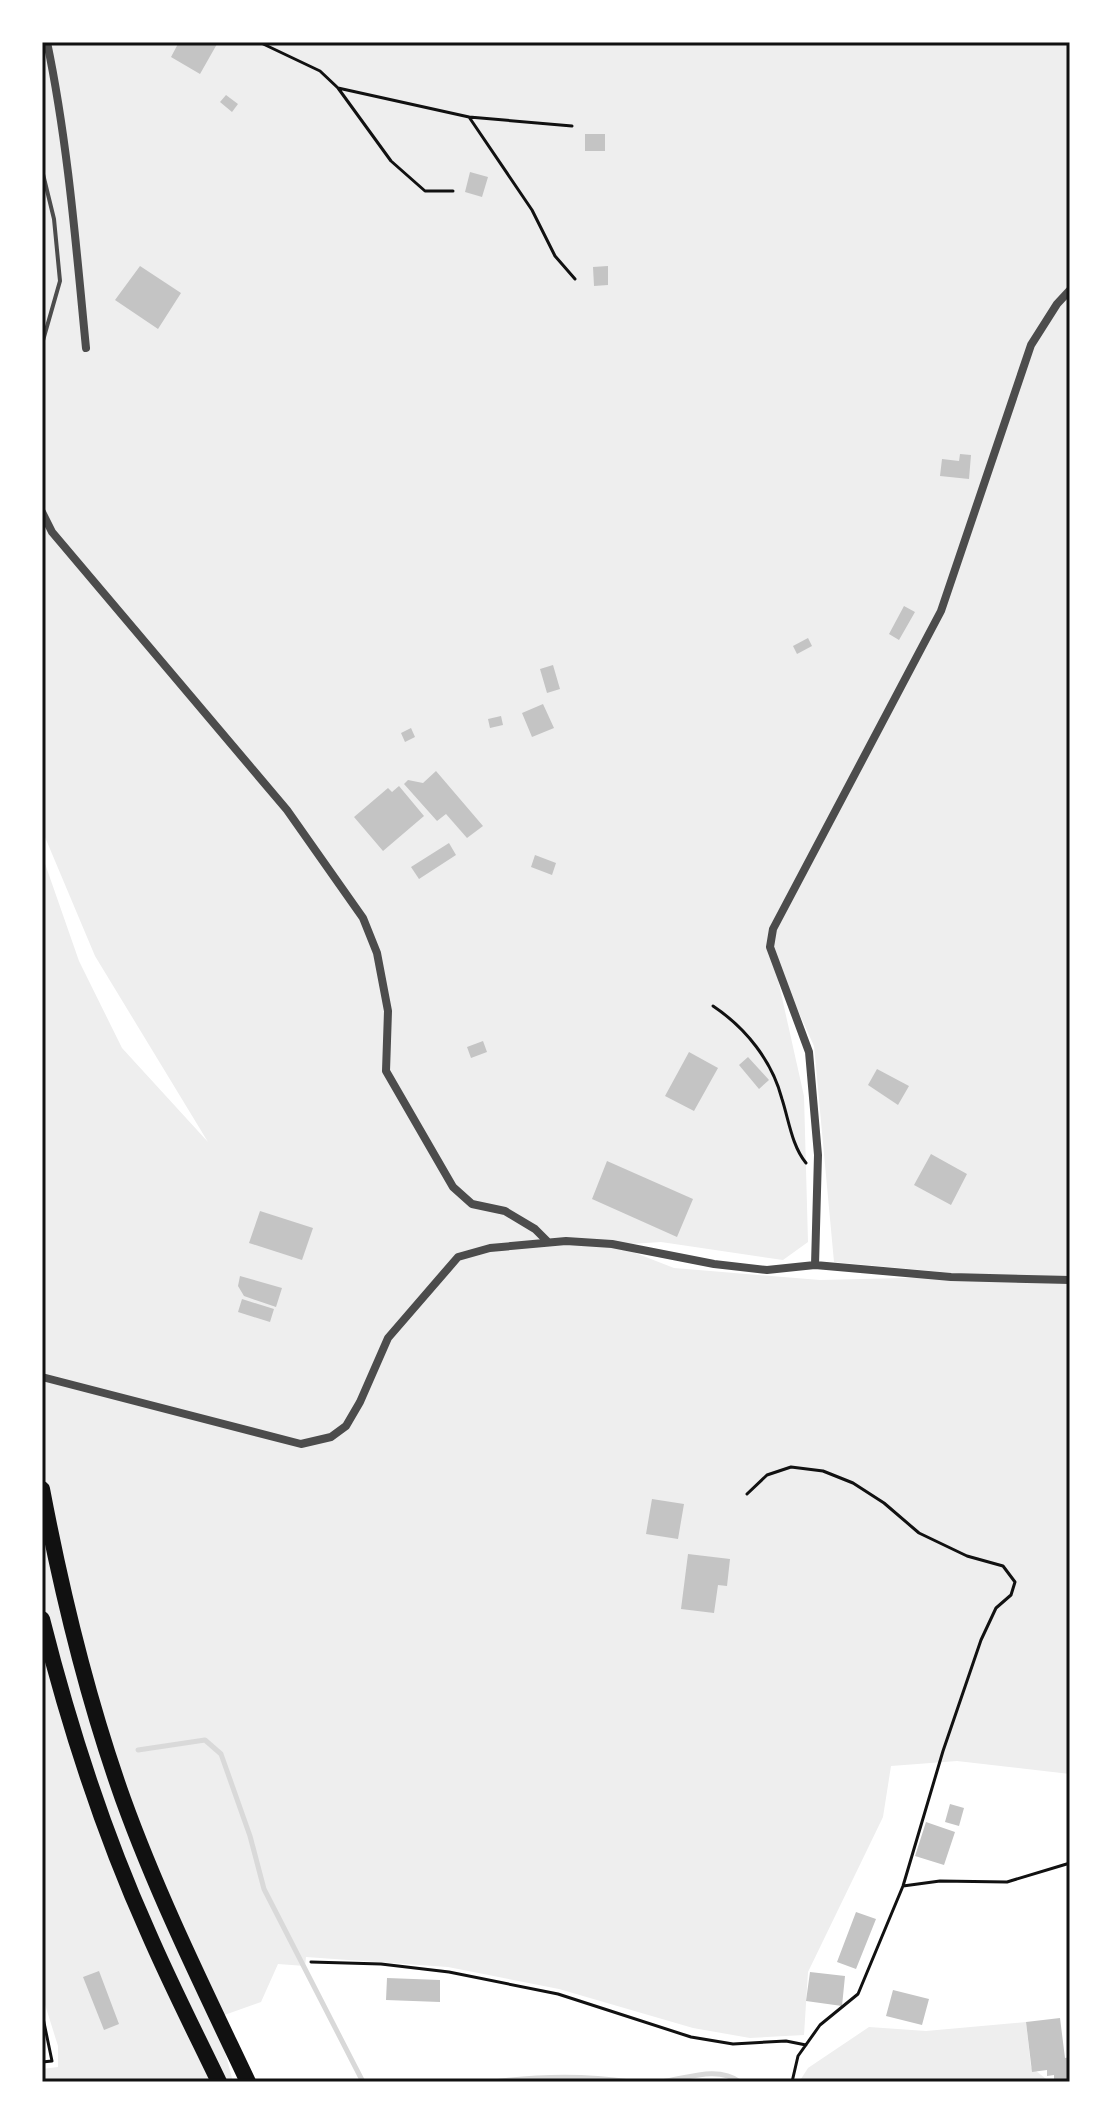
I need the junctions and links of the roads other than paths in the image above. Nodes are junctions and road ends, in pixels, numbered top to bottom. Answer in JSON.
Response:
{"nodes":[{"id":1,"x":47,"y":42,"type":"edge"},
{"id":2,"x":42,"y":170,"type":"edge"},
{"id":3,"x":1070,"y":290,"type":"edge"},
{"id":4,"x":42,"y":344,"type":"edge"},
{"id":5,"x":86,"y":348,"type":"dead end"},
{"id":6,"x":42,"y":512,"type":"edge"},
{"id":7,"x":548,"y":1242,"type":"junction"},
{"id":8,"x":815,"y":1265,"type":"junction"},
{"id":9,"x":1070,"y":1280,"type":"edge"},
{"id":10,"x":42,"y":1377,"type":"edge"},
{"id":11,"x":42,"y":1489,"type":"edge"},
{"id":12,"x":42,"y":1619,"type":"edge"},
{"id":13,"x":219,"y":2082,"type":"edge"},
{"id":14,"x":248,"y":2082,"type":"edge"}],
"edges":[{"from":1,"to":5,"type":"street"},
{"from":2,"to":4,"type":"lane"},
{"from":3,"to":8,"type":"street"},
{"from":6,"to":7,"type":"street"},
{"from":7,"to":8,"type":"street"},
{"from":7,"to":10,"type":"street"},
{"from":8,"to":9,"type":"street"},
{"from":11,"to":14,"type":"highway"},
{"from":12,"to":13,"type":"highway"}]}
